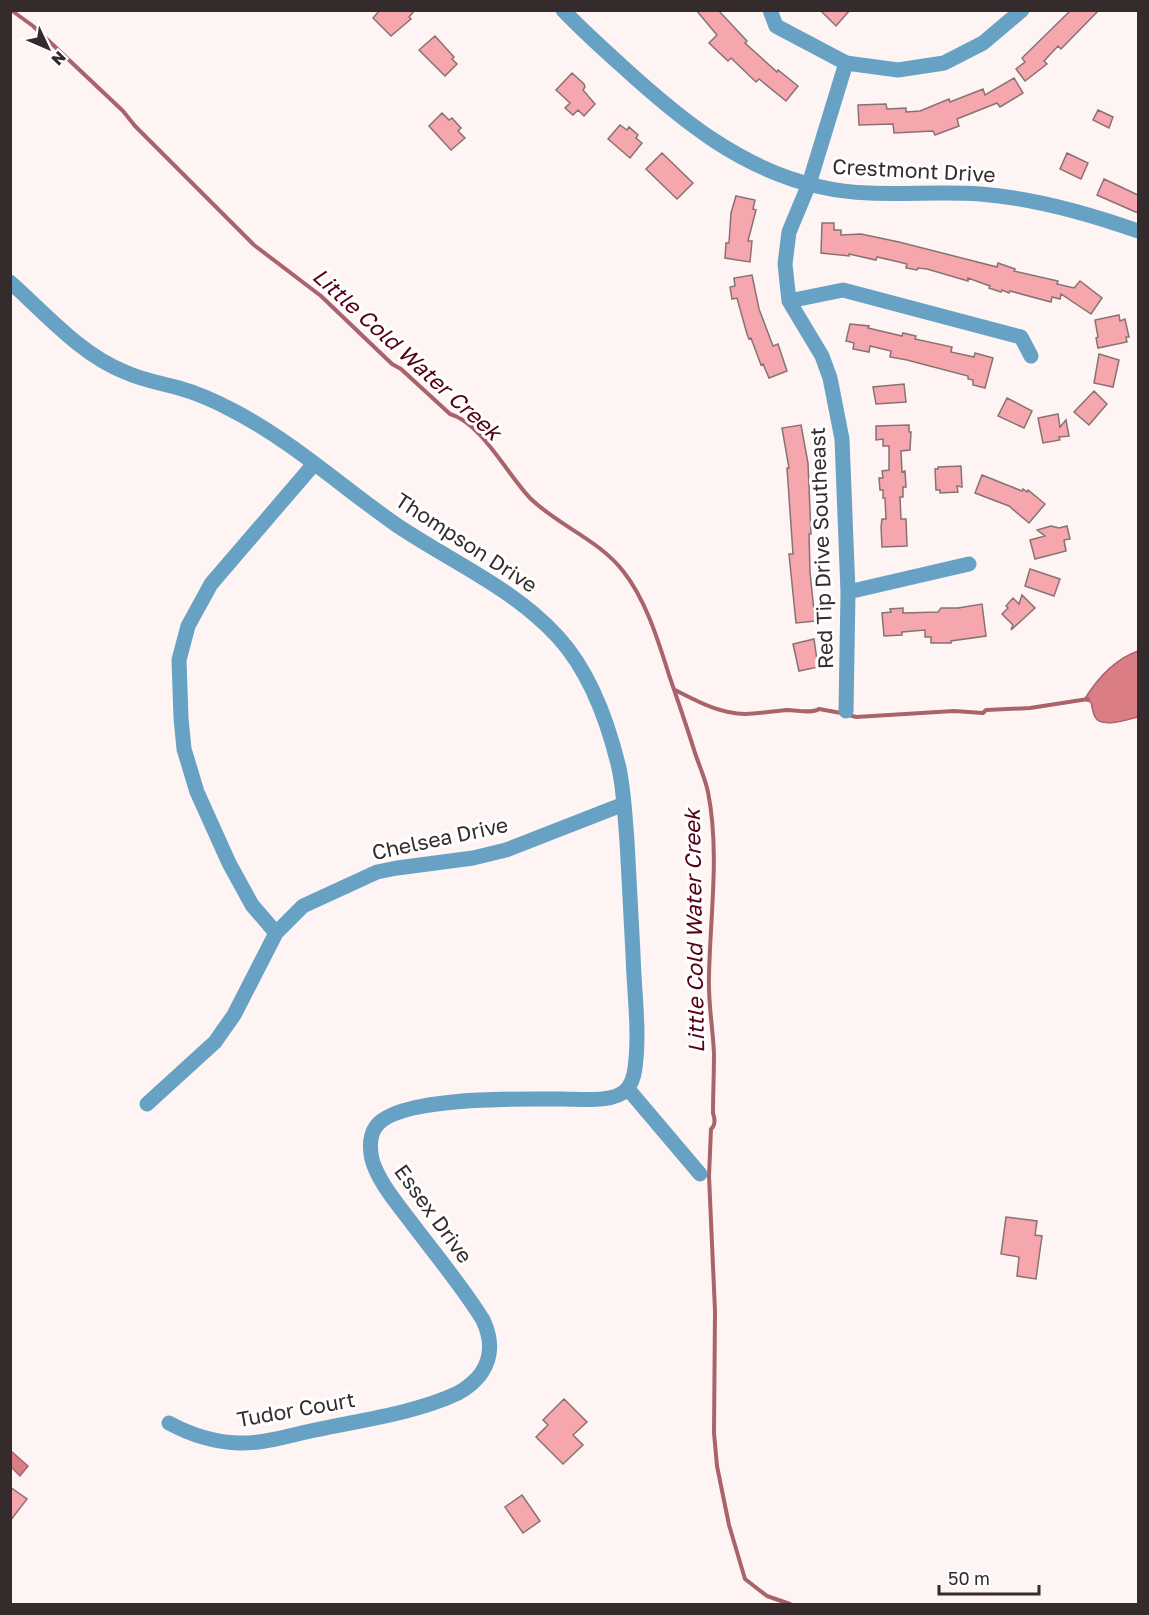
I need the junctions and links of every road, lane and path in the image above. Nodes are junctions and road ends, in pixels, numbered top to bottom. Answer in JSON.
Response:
{"nodes":[{"id":1,"x":563,"y":10,"type":"edge"},
{"id":2,"x":770,"y":10,"type":"edge"},
{"id":3,"x":1022,"y":10,"type":"edge"},
{"id":4,"x":846,"y":63,"type":"junction"},
{"id":5,"x":808,"y":184,"type":"junction"},
{"id":6,"x":1138,"y":231,"type":"edge"},
{"id":7,"x":10,"y":282,"type":"edge"},
{"id":8,"x":789,"y":302,"type":"junction"},
{"id":9,"x":1031,"y":356,"type":"dead end"},
{"id":10,"x":314,"y":464,"type":"junction"},
{"id":11,"x":969,"y":564,"type":"dead end"},
{"id":12,"x":848,"y":592,"type":"junction"},
{"id":13,"x":846,"y":711,"type":"dead end"},
{"id":14,"x":624,"y":804,"type":"junction"},
{"id":15,"x":276,"y":933,"type":"junction"},
{"id":16,"x":628,"y":1089,"type":"junction"},
{"id":17,"x":147,"y":1104,"type":"dead end"},
{"id":18,"x":700,"y":1174,"type":"dead end"},
{"id":19,"x":432,"y":1403,"type":"joint"},
{"id":20,"x":169,"y":1423,"type":"dead end"}],
"edges":[{"from":1,"to":5,"type":"street","name":"Crestmont Drive"},
{"from":2,"to":4,"type":"street"},
{"from":3,"to":4,"type":"street"},
{"from":4,"to":5,"type":"street","name":"Red Tip Drive Southeast"},
{"from":5,"to":6,"type":"street","name":"Crestmont Drive"},
{"from":5,"to":8,"type":"street","name":"Red Tip Drive Southeast"},
{"from":7,"to":10,"type":"street","name":"Thompson Drive"},
{"from":8,"to":9,"type":"street"},
{"from":8,"to":12,"type":"street","name":"Red Tip Drive Southeast"},
{"from":10,"to":14,"type":"street","name":"Thompson Drive"},
{"from":10,"to":15,"type":"street"},
{"from":11,"to":12,"type":"street"},
{"from":12,"to":13,"type":"street","name":"Red Tip Drive Southeast"},
{"from":14,"to":15,"type":"street","name":"Chelsea Drive"},
{"from":14,"to":16,"type":"street","name":"Thompson Drive"},
{"from":15,"to":17,"type":"street","name":"Chelsea Drive"},
{"from":16,"to":18,"type":"street"},
{"from":16,"to":19,"type":"street","name":"Essex Drive"},
{"from":19,"to":20,"type":"street","name":"Tudor Court"}]}
